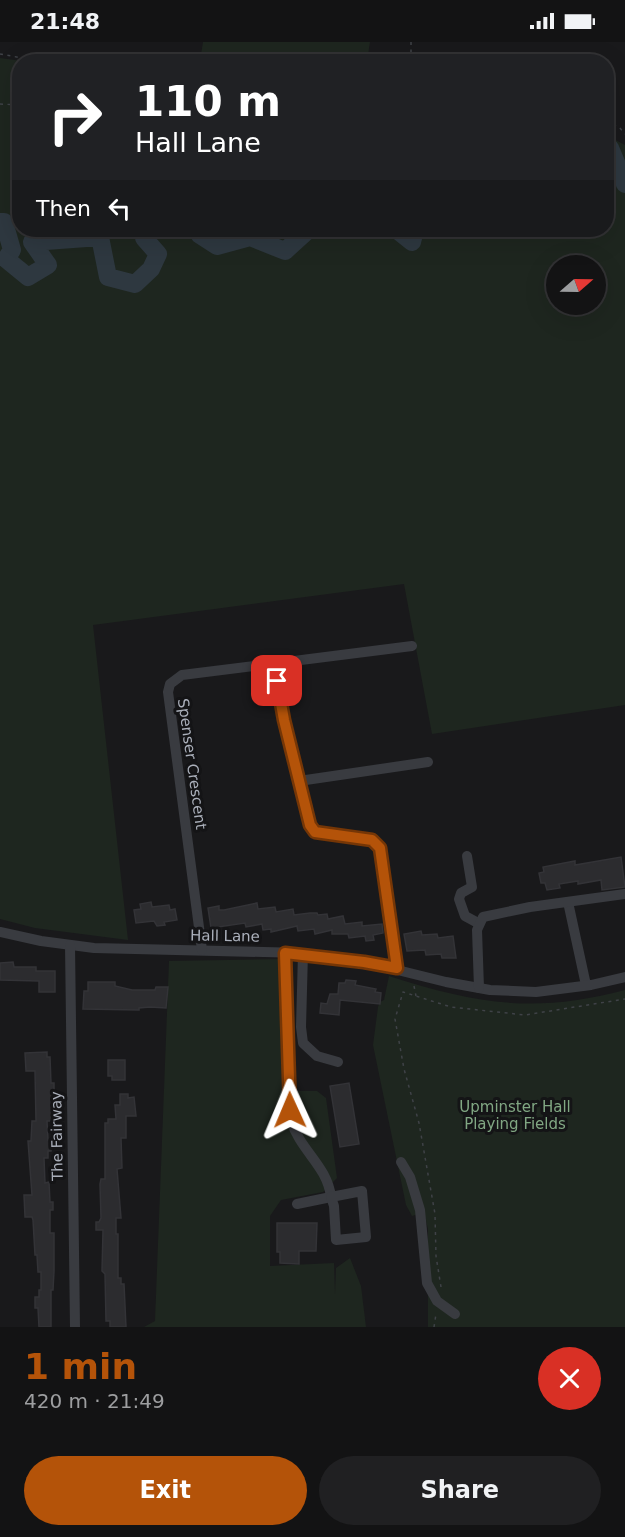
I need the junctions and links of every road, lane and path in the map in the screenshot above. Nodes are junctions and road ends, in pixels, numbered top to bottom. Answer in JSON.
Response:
{"nodes":[{"id":1,"x":412,"y":646,"type":"dead end"},
{"id":2,"x":273,"y":662,"type":"junction"},
{"id":3,"x":428,"y":762,"type":"dead end"},
{"id":4,"x":298,"y":781,"type":"junction"},
{"id":5,"x":467,"y":856,"type":"dead end"},
{"id":6,"x":625,"y":894,"type":"edge"},
{"id":7,"x":568,"y":902,"type":"junction"},
{"id":8,"x":478,"y":923,"type":"junction"},
{"id":9,"x":0,"y":932,"type":"edge"},
{"id":10,"x":70,"y":945,"type":"junction"},
{"id":11,"x":202,"y":950,"type":"junction"},
{"id":12,"x":285,"y":953,"type":"junction"},
{"id":13,"x":303,"y":953,"type":"junction"},
{"id":14,"x":397,"y":968,"type":"junction"},
{"id":15,"x":625,"y":977,"type":"edge"},
{"id":16,"x":413,"y":979,"type":"dead end"},
{"id":17,"x":586,"y":985,"type":"junction"},
{"id":18,"x":479,"y":988,"type":"junction"},
{"id":19,"x":416,"y":997,"type":"junction"},
{"id":20,"x":625,"y":999,"type":"edge"},
{"id":21,"x":338,"y":1062,"type":"dead end"},
{"id":22,"x":402,"y":1162,"type":"dead end"},
{"id":23,"x":331,"y":1197,"type":"junction"},
{"id":24,"x":297,"y":1204,"type":"dead end"},
{"id":25,"x":437,"y":1301,"type":"junction"},
{"id":26,"x":455,"y":1314,"type":"dead end"},
{"id":27,"x":75,"y":1327,"type":"edge"},
{"id":28,"x":434,"y":1327,"type":"edge"}],
"edges":[{"from":1,"to":2,"type":"street","name":"Spenser Crescent"},
{"from":2,"to":4,"type":"street"},
{"from":2,"to":11,"type":"street","name":"Spenser Crescent"},
{"from":3,"to":4,"type":"street"},
{"from":4,"to":14,"type":"street"},
{"from":5,"to":8,"type":"street"},
{"from":6,"to":7,"type":"street"},
{"from":7,"to":8,"type":"street"},
{"from":7,"to":17,"type":"street"},
{"from":8,"to":18,"type":"street"},
{"from":9,"to":10,"type":"street","name":"Hall Lane"},
{"from":10,"to":11,"type":"street","name":"Hall Lane"},
{"from":10,"to":27,"type":"street","name":"The Fairway"},
{"from":11,"to":12,"type":"street","name":"Hall Lane"},
{"from":12,"to":13,"type":"street","name":"Hall Lane"},
{"from":12,"to":23,"type":"street"},
{"from":13,"to":14,"type":"street","name":"Hall Lane"},
{"from":13,"to":21,"type":"street"},
{"from":14,"to":18,"type":"street","name":"Hall Lane"},
{"from":15,"to":17,"type":"street","name":"Hall Lane"},
{"from":16,"to":19,"type":"path"},
{"from":17,"to":18,"type":"street","name":"Hall Lane"},
{"from":19,"to":20,"type":"path"},
{"from":19,"to":25,"type":"path"},
{"from":22,"to":25,"type":"street"},
{"from":23,"to":23,"type":"street"},
{"from":23,"to":24,"type":"street"},
{"from":25,"to":26,"type":"street"},
{"from":25,"to":28,"type":"path"}]}
